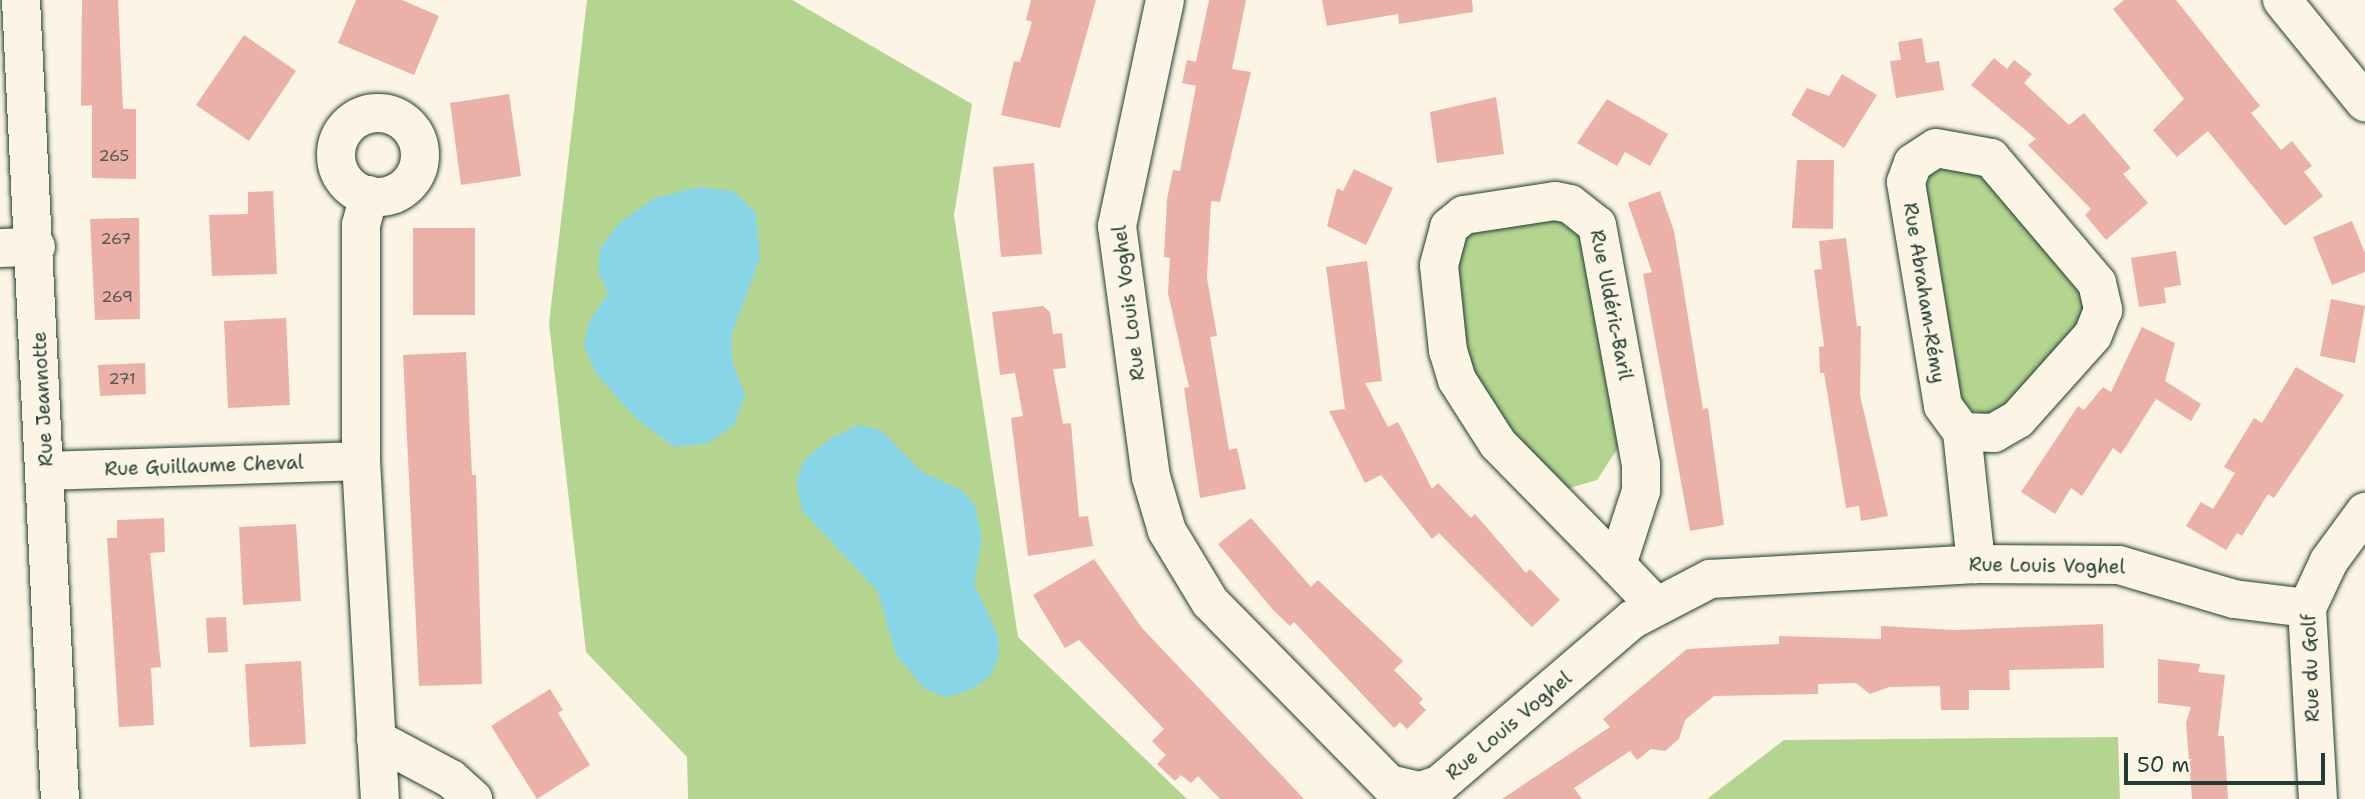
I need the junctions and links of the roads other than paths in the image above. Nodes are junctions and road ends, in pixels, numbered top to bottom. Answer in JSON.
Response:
{"nodes":[{"id":1,"x":21,"y":0,"type":"edge"},
{"id":2,"x":1165,"y":0,"type":"edge"},
{"id":3,"x":2282,"y":0,"type":"edge"},
{"id":4,"x":2365,"y":102,"type":"edge"},
{"id":5,"x":369,"y":195,"type":"dead end"},
{"id":6,"x":18,"y":248,"type":"edge"},
{"id":7,"x":1962,"y":432,"type":"junction"},
{"id":8,"x":360,"y":461,"type":"junction"},
{"id":9,"x":46,"y":471,"type":"junction"},
{"id":10,"x":2365,"y":512,"type":"edge"},
{"id":11,"x":1976,"y":564,"type":"junction"},
{"id":12,"x":1617,"y":565,"type":"junction"},
{"id":13,"x":1655,"y":605,"type":"junction"},
{"id":14,"x":2307,"y":608,"type":"junction"},
{"id":15,"x":376,"y":739,"type":"junction"},
{"id":16,"x":60,"y":799,"type":"edge"},
{"id":17,"x":380,"y":799,"type":"edge"},
{"id":18,"x":473,"y":799,"type":"edge"},
{"id":19,"x":2318,"y":799,"type":"edge"}],
"edges":[{"from":1,"to":6,"type":"street","name":"Rue Jeannotte"},
{"from":2,"to":13,"type":"street","name":"Rue Louis Voghel"},
{"from":3,"to":4,"type":"street"},
{"from":5,"to":8,"type":"street"},
{"from":6,"to":9,"type":"street","name":"Rue Jeannotte"},
{"from":7,"to":7,"type":"street","name":"Rue Abraham-Rémy"},
{"from":7,"to":11,"type":"street","name":"Rue Abraham-Rémy"},
{"from":8,"to":9,"type":"street","name":"Rue Guillaume Cheval"},
{"from":8,"to":15,"type":"street"},
{"from":9,"to":16,"type":"street","name":"Rue Jeannotte"},
{"from":10,"to":14,"type":"street","name":"Rue du Golf"},
{"from":11,"to":13,"type":"street","name":"Rue Louis Voghel"},
{"from":11,"to":14,"type":"street","name":"Rue Louis Voghel"},
{"from":12,"to":12,"type":"street","name":"Rue Uldéric-Baril"},
{"from":12,"to":13,"type":"street","name":"Rue Uldéric-Baril"},
{"from":14,"to":19,"type":"street","name":"Rue du Golf"},
{"from":15,"to":17,"type":"street"},
{"from":15,"to":18,"type":"street"}]}
